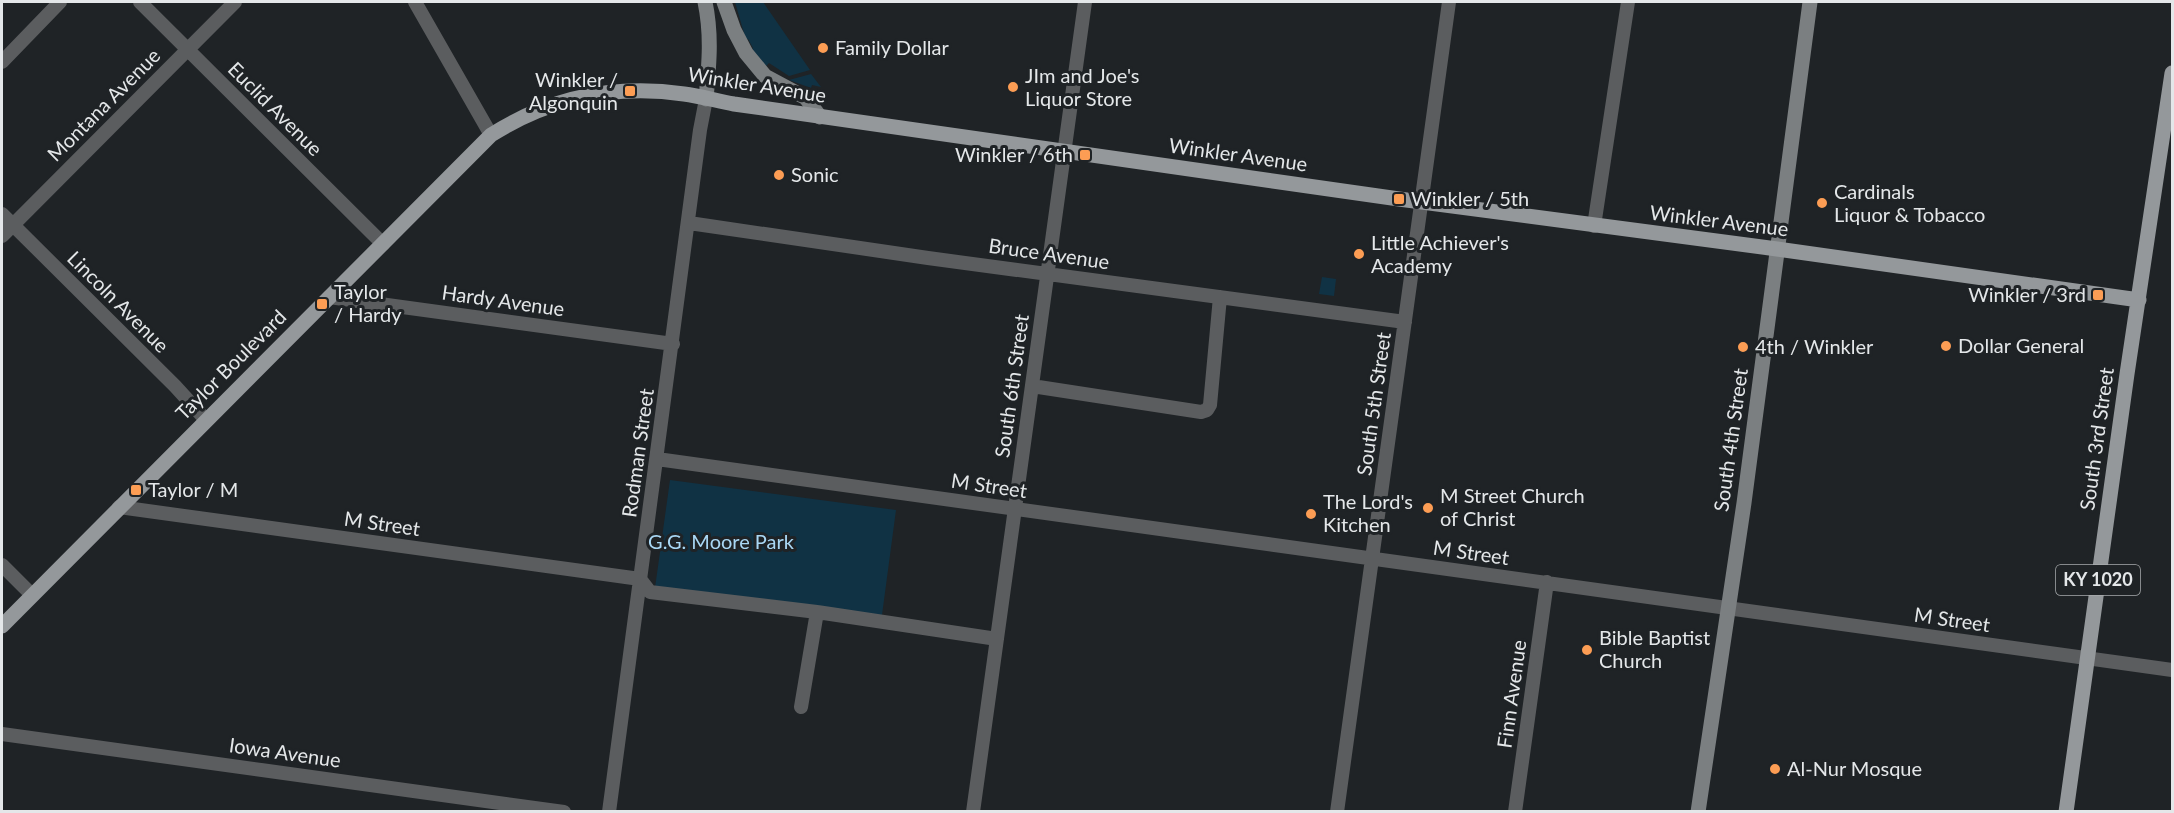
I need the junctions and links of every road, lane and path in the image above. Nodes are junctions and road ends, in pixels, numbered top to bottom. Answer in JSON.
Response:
{"nodes":[{"id":1,"x":60,"y":2,"type":"edge"},
{"id":2,"x":140,"y":2,"type":"edge"},
{"id":3,"x":235,"y":2,"type":"edge"},
{"id":4,"x":415,"y":2,"type":"edge"},
{"id":5,"x":705,"y":2,"type":"edge"},
{"id":6,"x":724,"y":2,"type":"edge"},
{"id":7,"x":1085,"y":2,"type":"edge"},
{"id":8,"x":1449,"y":2,"type":"edge"},
{"id":9,"x":1628,"y":2,"type":"edge"},
{"id":10,"x":1810,"y":2,"type":"edge"},
{"id":11,"x":187,"y":49,"type":"junction"},
{"id":12,"x":2,"y":62,"type":"edge"},
{"id":13,"x":2172,"y":73,"type":"edge"},
{"id":14,"x":706,"y":99,"type":"junction"},
{"id":15,"x":820,"y":117,"type":"junction"},
{"id":16,"x":491,"y":135,"type":"junction"},
{"id":17,"x":1064,"y":152,"type":"junction"},
{"id":18,"x":1421,"y":202,"type":"junction"},
{"id":19,"x":2,"y":214,"type":"edge"},
{"id":20,"x":689,"y":223,"type":"junction"},
{"id":21,"x":12,"y":225,"type":"junction"},
{"id":22,"x":1594,"y":226,"type":"junction"},
{"id":23,"x":2,"y":236,"type":"edge"},
{"id":24,"x":383,"y":244,"type":"junction"},
{"id":25,"x":1777,"y":249,"type":"junction"},
{"id":26,"x":1048,"y":273,"type":"junction"},
{"id":27,"x":329,"y":297,"type":"junction"},
{"id":28,"x":1220,"y":297,"type":"junction"},
{"id":29,"x":2139,"y":300,"type":"junction"},
{"id":30,"x":1405,"y":322,"type":"junction"},
{"id":31,"x":673,"y":344,"type":"junction"},
{"id":32,"x":1032,"y":386,"type":"junction"},
{"id":33,"x":206,"y":420,"type":"junction"},
{"id":34,"x":657,"y":459,"type":"junction"},
{"id":35,"x":119,"y":507,"type":"junction"},
{"id":36,"x":1014,"y":509,"type":"junction"},
{"id":37,"x":1372,"y":559,"type":"junction"},
{"id":38,"x":2,"y":565,"type":"edge"},
{"id":39,"x":640,"y":579,"type":"junction"},
{"id":40,"x":1547,"y":582,"type":"junction"},
{"id":41,"x":32,"y":595,"type":"junction"},
{"id":42,"x":1729,"y":609,"type":"junction"},
{"id":43,"x":817,"y":612,"type":"junction"},
{"id":44,"x":2,"y":626,"type":"edge"},
{"id":45,"x":997,"y":639,"type":"junction"},
{"id":46,"x":2087,"y":657,"type":"junction"},
{"id":47,"x":2172,"y":670,"type":"edge"},
{"id":48,"x":801,"y":707,"type":"dead end"},
{"id":49,"x":2,"y":734,"type":"edge"},
{"id":50,"x":564,"y":812,"type":"edge"},
{"id":51,"x":609,"y":812,"type":"edge"},
{"id":52,"x":973,"y":812,"type":"edge"},
{"id":53,"x":1337,"y":812,"type":"edge"},
{"id":54,"x":1515,"y":812,"type":"edge"},
{"id":55,"x":1698,"y":812,"type":"edge"},
{"id":56,"x":2066,"y":812,"type":"edge"}],
"edges":[{"from":1,"to":12,"type":"street"},
{"from":2,"to":11,"type":"street","name":"Euclid Avenue"},
{"from":3,"to":11,"type":"street","name":"Montana Avenue"},
{"from":4,"to":16,"type":"street"},
{"from":5,"to":14,"type":"main road"},
{"from":6,"to":15,"type":"main road"},
{"from":7,"to":17,"type":"street","name":"South 6th Street"},
{"from":8,"to":18,"type":"street","name":"South 5th Street"},
{"from":9,"to":22,"type":"street"},
{"from":10,"to":25,"type":"main road","name":"South 4th Street"},
{"from":11,"to":21,"type":"street","name":"Montana Avenue"},
{"from":11,"to":24,"type":"street","name":"Euclid Avenue"},
{"from":13,"to":29,"type":"main road","name":"South 3rd Street"},
{"from":14,"to":15,"type":"main road","name":"Winkler Avenue"},
{"from":14,"to":16,"type":"main road","name":"Winkler Avenue"},
{"from":14,"to":20,"type":"street","name":"Rodman Street"},
{"from":15,"to":17,"type":"main road","name":"Winkler Avenue"},
{"from":16,"to":24,"type":"main road","name":"Taylor Boulevard"},
{"from":17,"to":18,"type":"main road","name":"Winkler Avenue"},
{"from":17,"to":26,"type":"street","name":"South 6th Street"},
{"from":18,"to":22,"type":"main road","name":"Winkler Avenue"},
{"from":18,"to":30,"type":"street","name":"South 5th Street"},
{"from":19,"to":21,"type":"street","name":"Lincoln Avenue"},
{"from":20,"to":26,"type":"street","name":"Bruce Avenue"},
{"from":20,"to":31,"type":"street","name":"Rodman Street"},
{"from":21,"to":23,"type":"street","name":"Montana Avenue"},
{"from":21,"to":33,"type":"street","name":"Lincoln Avenue"},
{"from":22,"to":25,"type":"main road","name":"Winkler Avenue"},
{"from":24,"to":27,"type":"main road","name":"Taylor Boulevard"},
{"from":25,"to":29,"type":"main road","name":"Winkler Avenue"},
{"from":25,"to":42,"type":"main road","name":"South 4th Street"},
{"from":26,"to":28,"type":"street","name":"Bruce Avenue"},
{"from":26,"to":32,"type":"street","name":"South 6th Street"},
{"from":27,"to":31,"type":"street","name":"Hardy Avenue"},
{"from":27,"to":33,"type":"main road","name":"Taylor Boulevard"},
{"from":28,"to":30,"type":"street","name":"Bruce Avenue"},
{"from":28,"to":32,"type":"street"},
{"from":29,"to":46,"type":"main road","name":"South 3rd Street","number":"KY 1020"},
{"from":30,"to":37,"type":"street","name":"South 5th Street"},
{"from":31,"to":34,"type":"street","name":"Rodman Street"},
{"from":32,"to":36,"type":"street","name":"South 6th Street"},
{"from":33,"to":35,"type":"main road","name":"Taylor Boulevard"},
{"from":34,"to":36,"type":"street","name":"M Street"},
{"from":34,"to":39,"type":"street","name":"Rodman Street"},
{"from":35,"to":39,"type":"street","name":"M Street"},
{"from":35,"to":41,"type":"main road","name":"Taylor Boulevard"},
{"from":36,"to":37,"type":"street","name":"M Street"},
{"from":36,"to":45,"type":"street","name":"South 6th Street"},
{"from":37,"to":40,"type":"street","name":"M Street"},
{"from":37,"to":53,"type":"street","name":"South 5th Street"},
{"from":38,"to":41,"type":"street"},
{"from":39,"to":43,"type":"street"},
{"from":39,"to":51,"type":"street","name":"Rodman Street"},
{"from":40,"to":42,"type":"street","name":"M Street"},
{"from":40,"to":54,"type":"street","name":"Finn Avenue"},
{"from":41,"to":44,"type":"main road","name":"Taylor Boulevard"},
{"from":42,"to":46,"type":"street","name":"M Street"},
{"from":42,"to":55,"type":"main road","name":"South 4th Street"},
{"from":43,"to":45,"type":"street"},
{"from":43,"to":48,"type":"street"},
{"from":45,"to":52,"type":"street","name":"South 6th Street"},
{"from":46,"to":47,"type":"street","name":"M Street"},
{"from":46,"to":56,"type":"main road","name":"South 3rd Street","number":"KY 1020"},
{"from":49,"to":50,"type":"street","name":"Iowa Avenue"}]}
